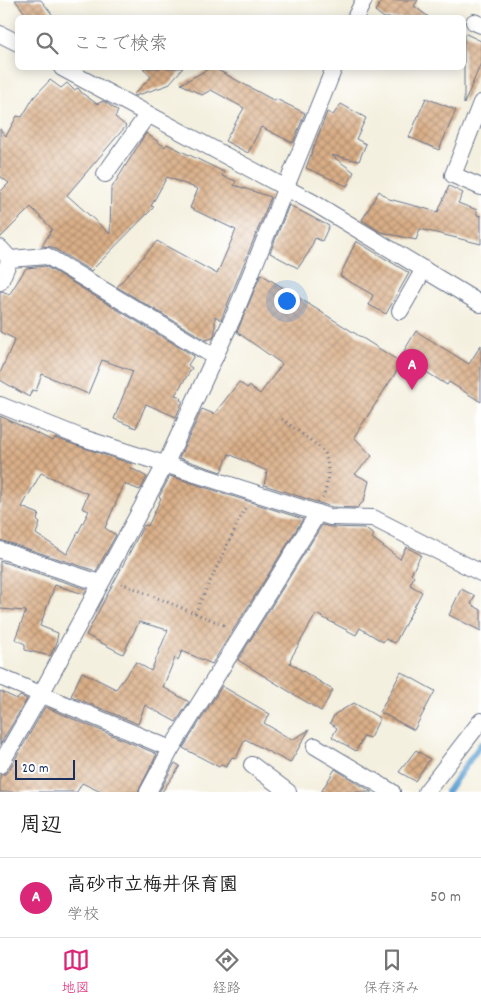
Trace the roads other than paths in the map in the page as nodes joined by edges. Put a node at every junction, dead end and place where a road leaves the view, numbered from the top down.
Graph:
1 (364, 0) edge
2 (356, 15) edge
3 (0, 34) edge
4 (15, 42) edge
5 (66, 70) edge
6 (333, 70) edge
7 (481, 103) edge
8 (148, 114) junction
9 (104, 174) dead end
10 (481, 187) edge
11 (285, 189) junction
12 (5, 253) edge
13 (424, 269) junction
14 (0, 282) edge
15 (481, 304) edge
16 (400, 311) dead end
17 (215, 357) junction
18 (0, 405) edge
19 (166, 463) junction
20 (318, 513) junction
21 (0, 550) edge
22 (481, 573) edge
23 (102, 579) junction
24 (0, 678) edge
25 (41, 694) junction
26 (481, 721) edge
27 (315, 746) dead end
28 (171, 749) junction
29 (0, 765) edge
30 (252, 765) dead end
31 (148, 792) edge
32 (288, 792) edge
33 (392, 792) edge
34 (426, 792) edge

1 - 2 street
3 - 4 street
5 - 8 street
6 - 11 street
7 - 10 street
8 - 9 street
8 - 11 street
11 - 13 street
11 - 17 street
12 - 14 street
12 - 17 street
13 - 15 street
13 - 16 street
17 - 19 street
18 - 19 street
19 - 20 street
19 - 23 street
20 - 22 street
20 - 28 street
21 - 23 street
23 - 25 street
24 - 25 street
25 - 28 street
25 - 29 street
26 - 34 street
27 - 33 street
28 - 31 street
30 - 32 street

